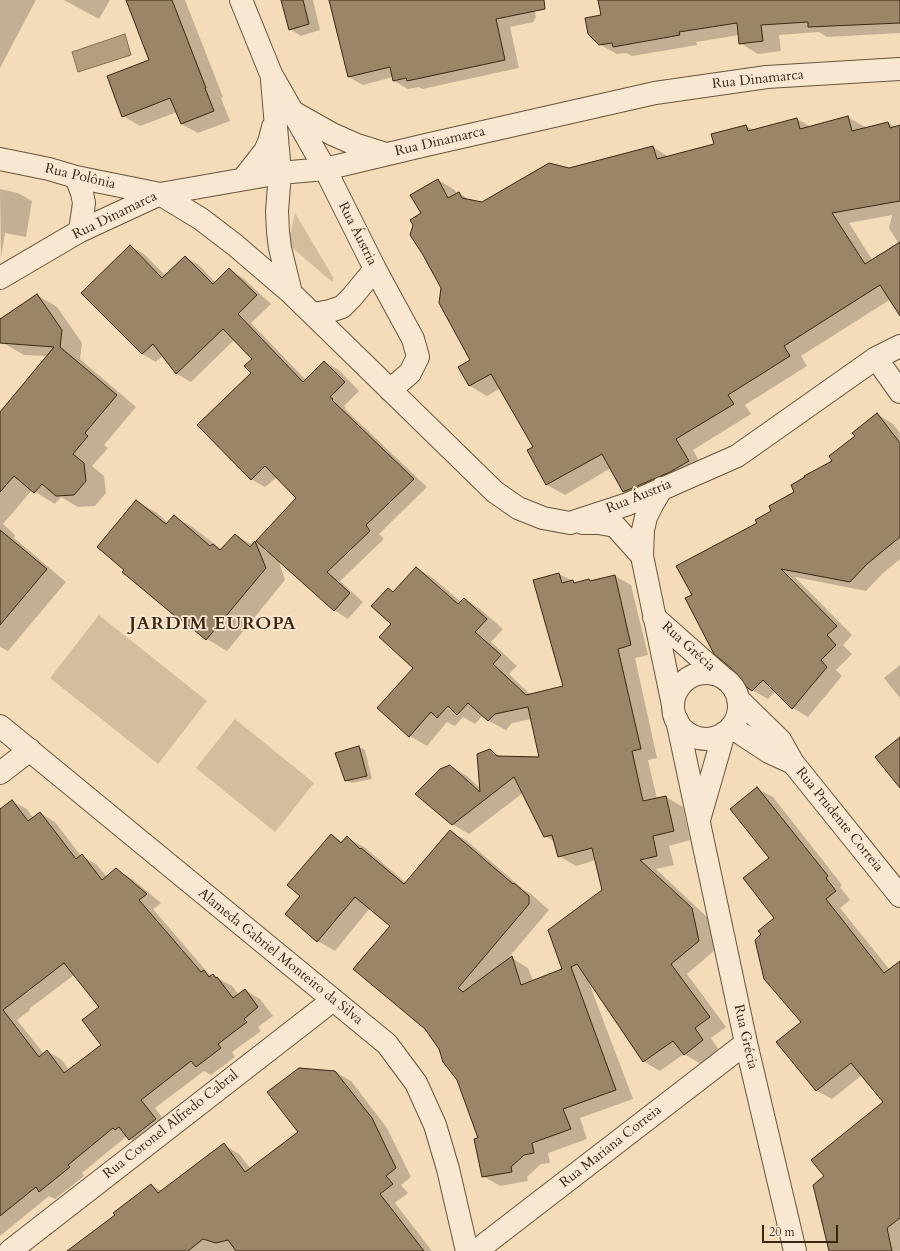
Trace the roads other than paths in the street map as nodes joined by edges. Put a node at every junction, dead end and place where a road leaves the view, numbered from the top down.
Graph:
1 (241, 0) edge
2 (900, 69) edge
3 (284, 116) junction
4 (388, 155) junction
5 (0, 159) edge
6 (325, 169) junction
7 (280, 173) junction
8 (76, 177) junction
9 (243, 179) junction
10 (160, 194) junction
11 (80, 231) junction
12 (375, 269) junction
13 (0, 278) edge
14 (291, 293) junction
15 (313, 314) junction
16 (900, 346) edge
17 (876, 358) junction
18 (390, 390) junction
19 (900, 392) edge
20 (662, 488) junction
21 (570, 523) junction
22 (642, 556) junction
23 (654, 617) junction
24 (722, 677) junction
25 (738, 699) junction
26 (675, 713) junction
27 (0, 726) edge
28 (728, 730) junction
29 (30, 750) junction
30 (793, 763) junction
31 (0, 773) edge
32 (698, 823) junction
33 (900, 896) edge
34 (333, 1000) junction
35 (746, 1043) junction
36 (10, 1251) edge
37 (467, 1251) edge
38 (476, 1251) edge
39 (795, 1251) edge

1 - 3 street, Rua Áustria
2 - 4 street, Rua Dinamarca
3 - 4 street
3 - 6 street, Rua Áustria
3 - 7 street, Rua Áustria
3 - 9 street
4 - 6 street, Rua Dinamarca
5 - 8 street, Rua Polônia
6 - 7 street, Rua Dinamarca
6 - 12 street, Rua Áustria
7 - 9 street, Rua Dinamarca
7 - 14 street, Rua Áustria
8 - 10 street, Rua Polônia
8 - 11 street
9 - 10 street, Rua Dinamarca
10 - 11 street, Rua Dinamarca
10 - 14 street, Rua Áustria
11 - 13 street, Rua Dinamarca
12 - 15 street
12 - 18 street, Rua Áustria
14 - 15 street, Rua Áustria
15 - 18 street, Rua Áustria
16 - 17 street, Rua Áustria
17 - 19 street
17 - 20 street, Rua Áustria
18 - 21 street, Rua Áustria
20 - 21 street, Rua Áustria
20 - 22 street, Rua Grécia
21 - 22 street
22 - 23 street, Rua Grécia
23 - 24 street, Rua Grécia
23 - 26 street, Rua Grécia
24 - 25 street
24 - 26 street
25 - 28 street
25 - 30 street, Rua Prudente Correia
26 - 28 street
26 - 32 street, Rua Grécia
27 - 29 street, Alameda Gabriel Monteiro da Silva
28 - 30 street, Rua Prudente Correia
28 - 32 street, Rua Grécia
29 - 31 street
29 - 34 street, Alameda Gabriel Monteiro da Silva
30 - 33 street, Rua Prudente Correia
32 - 35 street, Rua Grécia
34 - 36 street, Rua Coronel Alfredo Cabral
34 - 37 street, Alameda Gabriel Monteiro da Silva
35 - 38 street, Rua Mariana Correia
35 - 39 street, Rua Grécia

